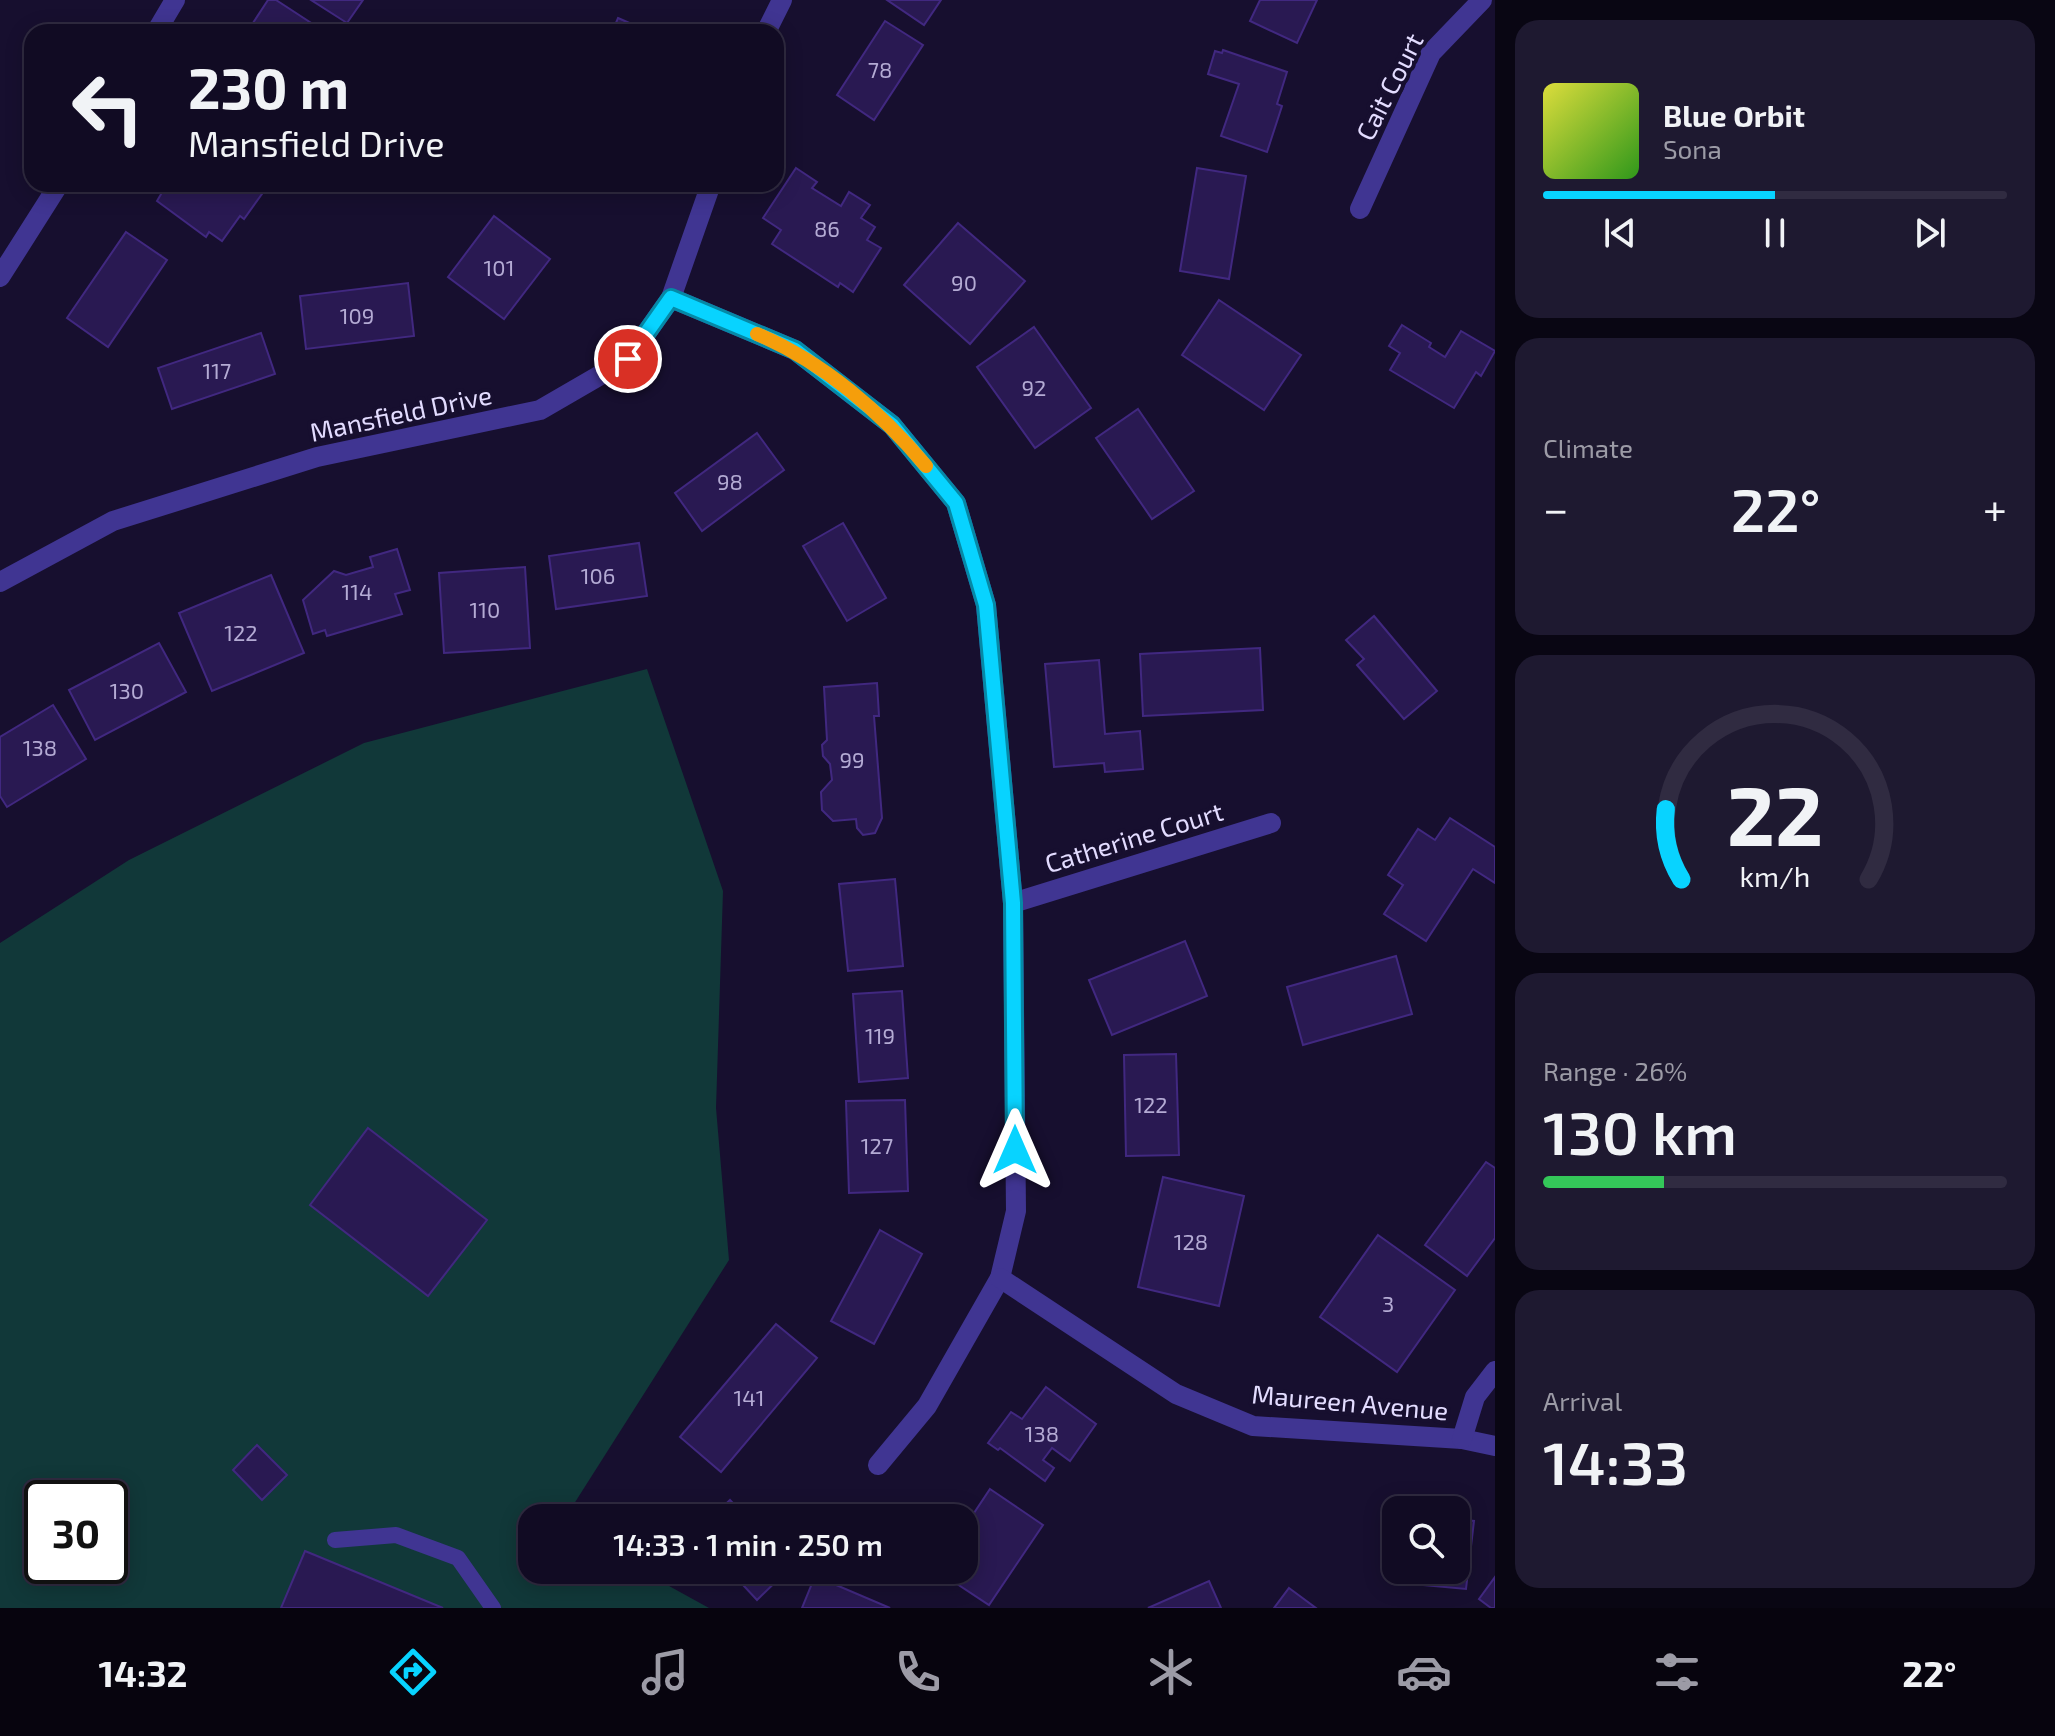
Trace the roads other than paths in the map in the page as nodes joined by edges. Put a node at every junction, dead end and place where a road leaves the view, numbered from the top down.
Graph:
1 (175, 0) edge
2 (782, 0) edge
3 (1482, 0) edge
4 (161, 24) edge
5 (770, 24) edge
6 (54, 192) edge
7 (708, 192) edge
8 (1360, 209) dead end
9 (0, 277) edge
10 (671, 298) junction
11 (0, 582) edge
12 (1271, 823) dead end
13 (1013, 903) junction
14 (1000, 1278) junction
15 (1495, 1371) edge
16 (1462, 1439) junction
17 (1495, 1446) edge
18 (878, 1465) dead end
19 (335, 1540) dead end
20 (493, 1608) edge

1 - 4 street
2 - 5 street
3 - 8 street, Cait Court
6 - 9 street
7 - 10 street, Mansfield Drive
10 - 11 street, Mansfield Drive
10 - 13 street
12 - 13 street, Catherine Court
13 - 14 street
14 - 16 street, Maureen Avenue
14 - 18 street
15 - 16 street
16 - 17 street, Maureen Avenue
19 - 20 lane

